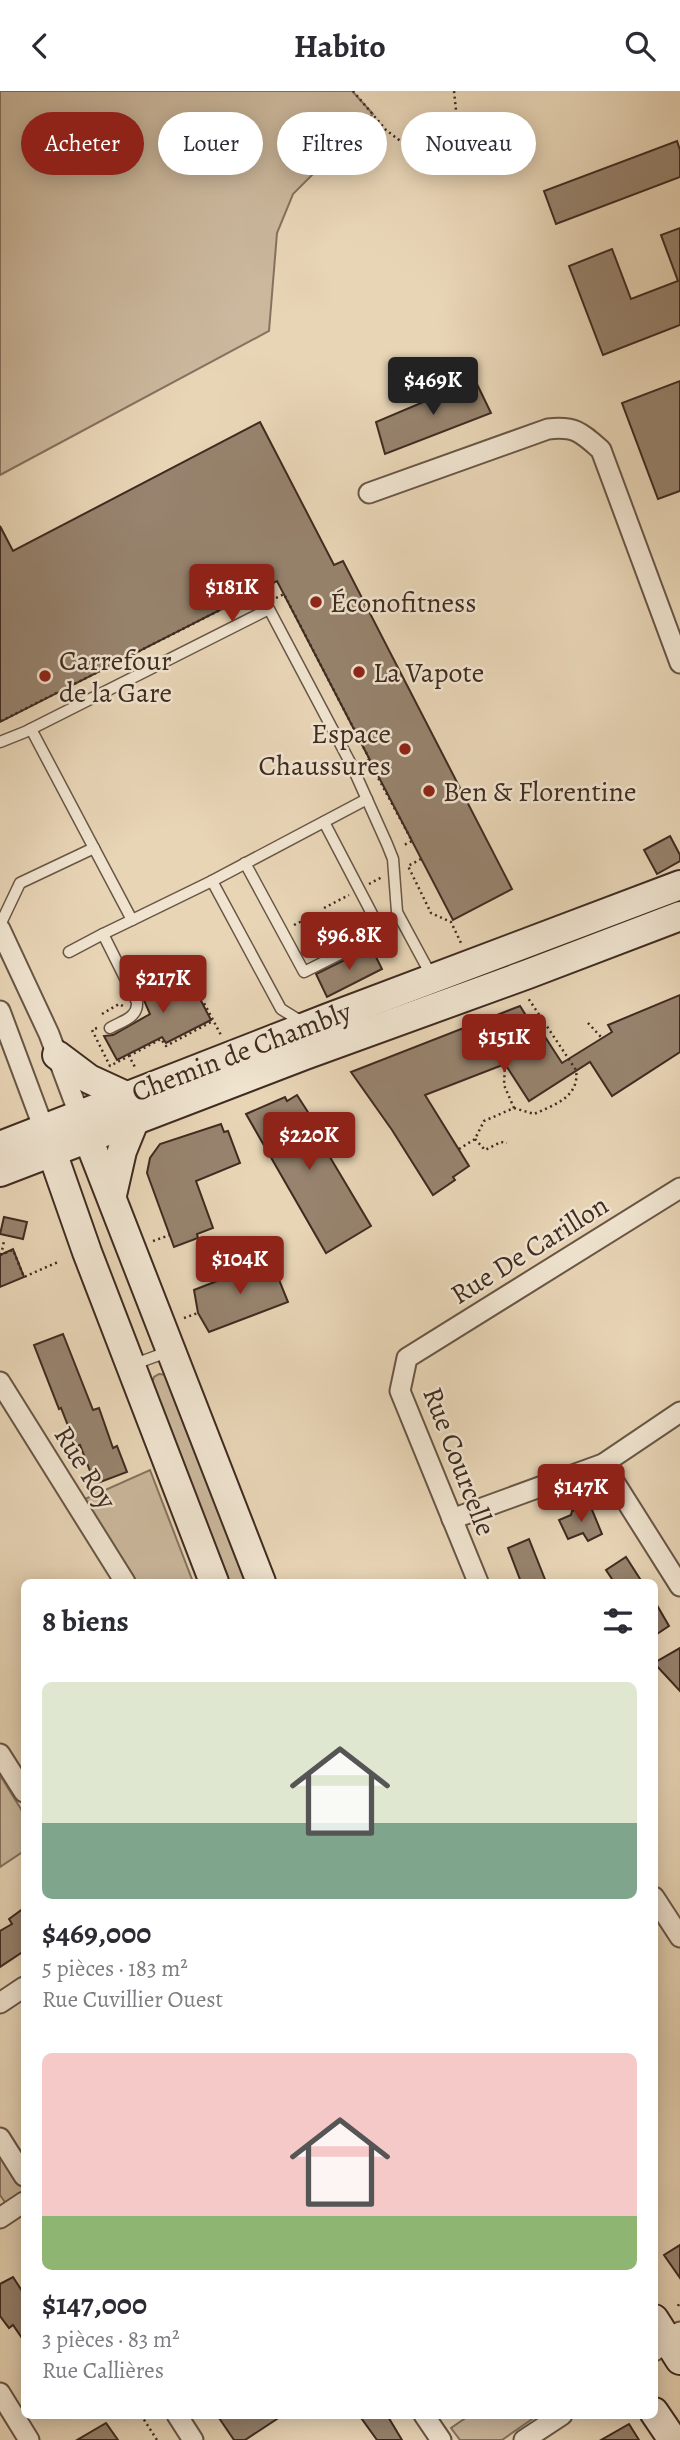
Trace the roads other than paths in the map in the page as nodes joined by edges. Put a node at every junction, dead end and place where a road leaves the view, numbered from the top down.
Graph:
1 (369, 493) dead end
2 (680, 663) edge
3 (32, 729) junction
4 (0, 741) edge
5 (367, 799) junction
6 (324, 822) junction
7 (94, 848) junction
8 (245, 863) junction
9 (212, 881) junction
10 (680, 885) edge
11 (680, 916) edge
12 (132, 920) junction
13 (0, 927) edge
14 (103, 933) junction
15 (69, 952) dead end
16 (433, 978) junction
17 (0, 1011) edge
18 (309, 1025) junction
19 (110, 1028) dead end
20 (57, 1055) junction
21 (134, 1098) junction
22 (84, 1126) junction
23 (48, 1140) junction
24 (0, 1146) edge
25 (0, 1172) edge
26 (680, 1188) edge
27 (112, 1195) junction
28 (171, 1350) junction
29 (407, 1358) joint
30 (131, 1365) junction
31 (0, 1382) edge
32 (680, 1412) edge
33 (603, 1464) junction
34 (452, 1519) junction
35 (123, 1579) edge
36 (213, 1579) edge
37 (260, 1579) edge
38 (477, 1579) edge
39 (680, 1586) edge
40 (0, 1754) edge
41 (21, 1787) edge
42 (658, 1903) edge
43 (680, 1937) edge
44 (21, 1989) edge
45 (0, 2003) edge
46 (0, 2138) edge
47 (21, 2171) edge
48 (21, 2204) edge
49 (0, 2218) edge
50 (0, 2393) edge
51 (658, 2418) edge
52 (180, 2419) edge
53 (427, 2419) edge
54 (556, 2419) edge
55 (29, 2440) edge
56 (193, 2440) edge
57 (441, 2440) edge
58 (524, 2440) edge
59 (673, 2440) edge

1 - 2 street
3 - 4 lane
3 - 5 lane
3 - 7 lane
5 - 6 lane
5 - 16 lane
6 - 8 lane
6 - 8 lane
7 - 12 lane
7 - 13 lane
8 - 9 lane
9 - 12 lane
9 - 18 lane
10 - 16 main road, Chemin de Chambly
11 - 21 main road, Chemin de Chambly
12 - 14 lane
13 - 20 street
14 - 15 lane
14 - 19 lane
16 - 18 main road, Chemin de Chambly
17 - 23 street
18 - 21 main road, Chemin de Chambly
20 - 21 main road
20 - 22 street
21 - 22 main road, Chemin de Chambly
21 - 27 main road
22 - 23 main road, Chemin de Chambly
22 - 27 main road
23 - 24 main road, Chemin de Chambly
23 - 25 main road, Chemin de Chambly
23 - 30 main road
26 - 29 street, Rue De Carillon
27 - 28 main road
28 - 30 lane
28 - 37 main road
29 - 34 street, Rue Courcelle
30 - 36 main road
31 - 35 street, Rue Roy
32 - 33 street
33 - 34 street
33 - 39 street
34 - 38 street, Rue Courcelle
40 - 41 street
42 - 43 street
44 - 45 street
46 - 47 street
48 - 49 street
50 - 55 street
51 - 59 main road
52 - 56 street
53 - 57 street
54 - 58 street

